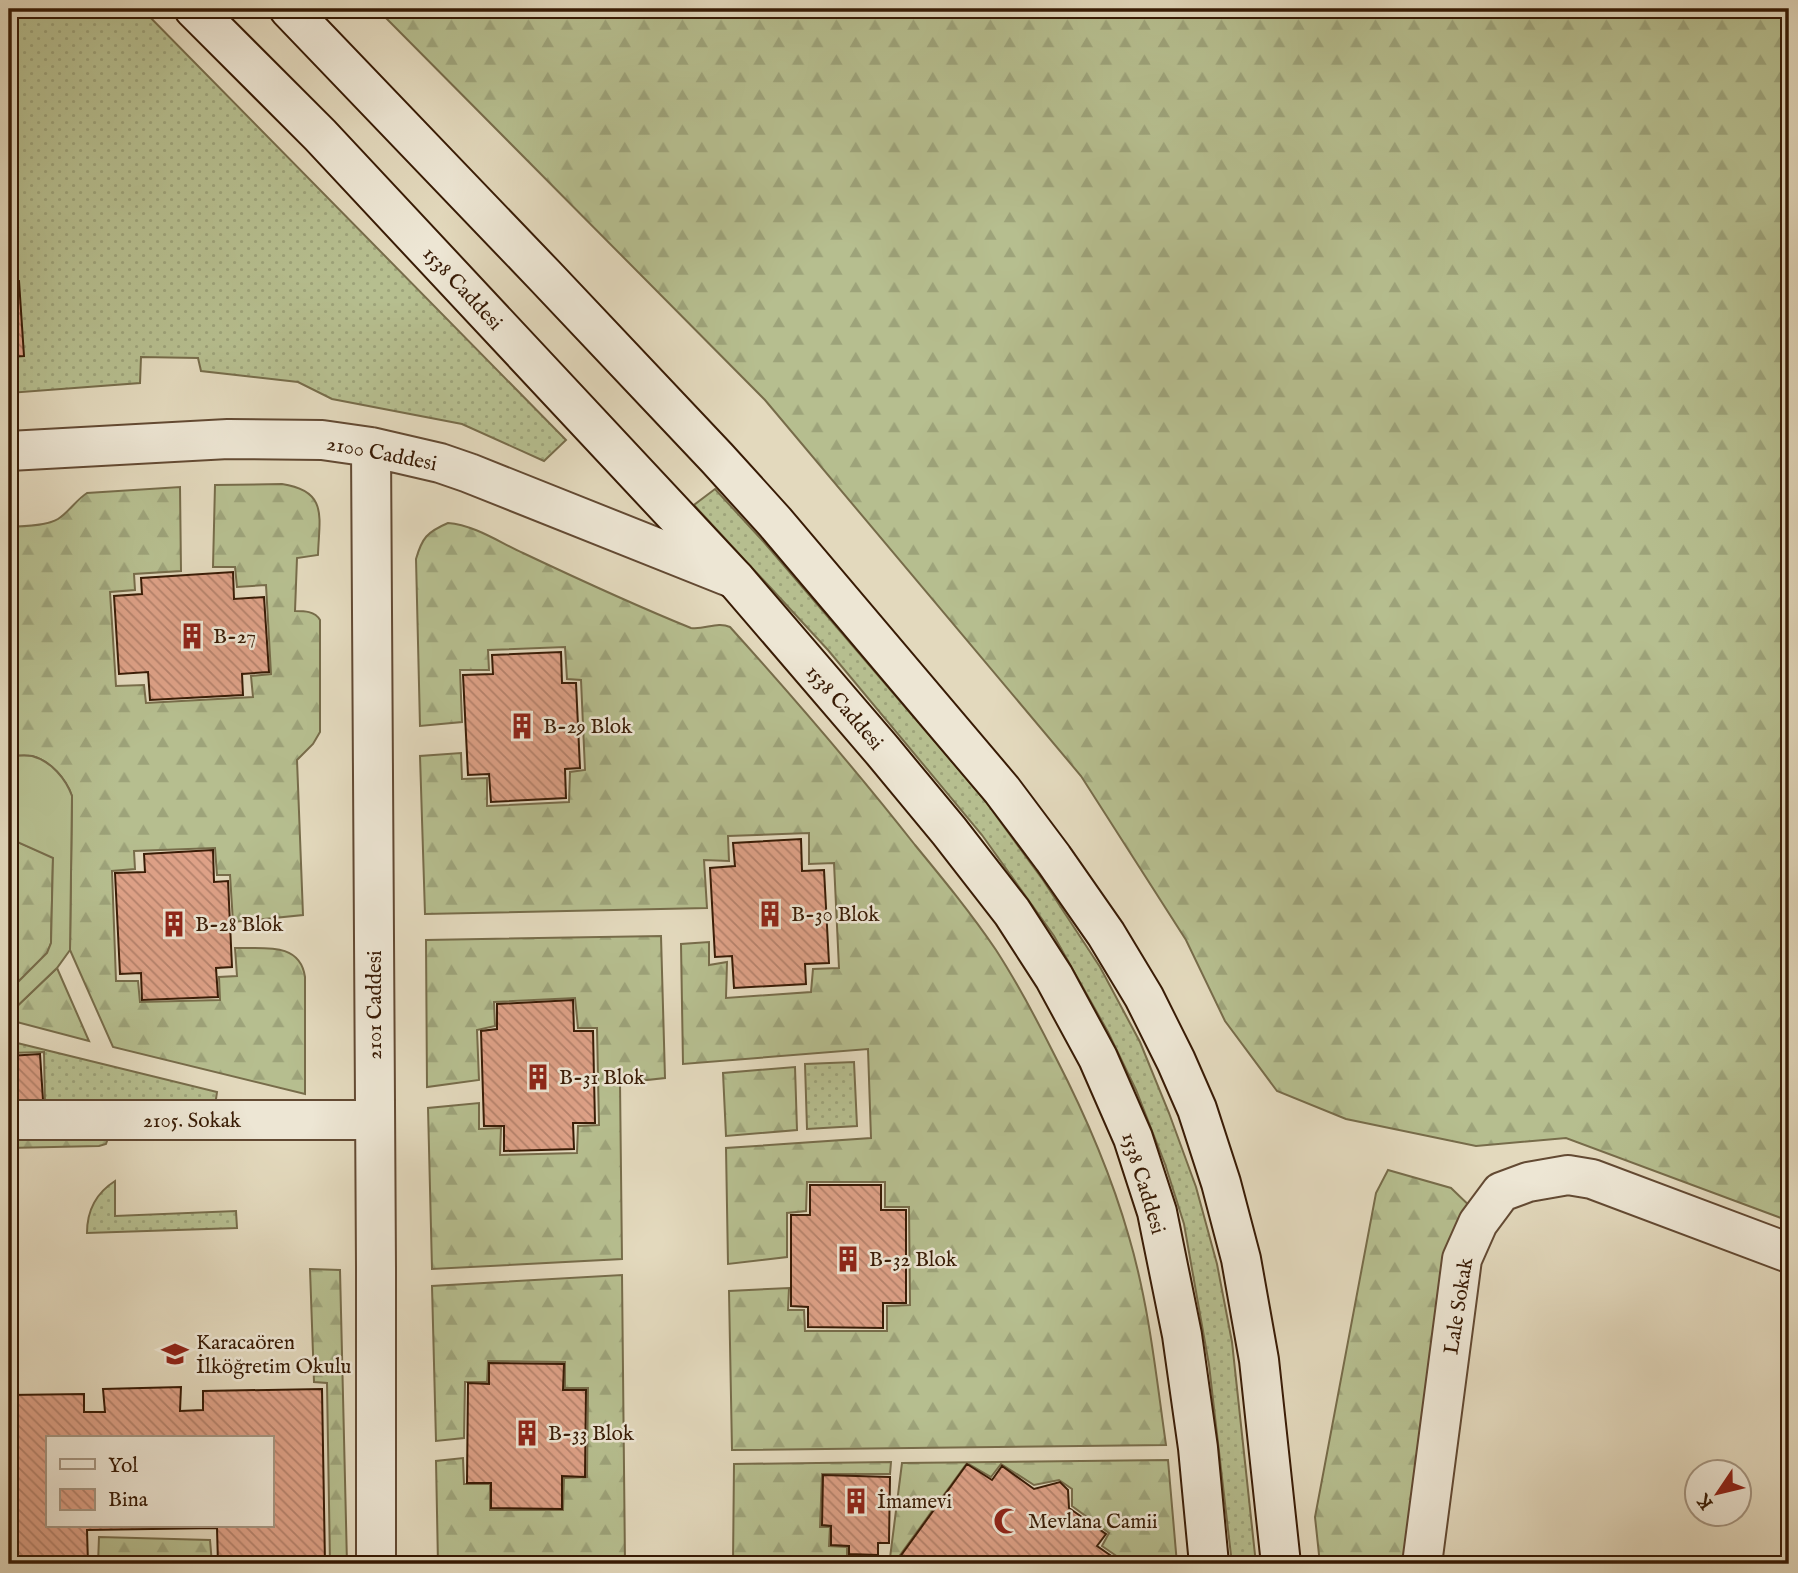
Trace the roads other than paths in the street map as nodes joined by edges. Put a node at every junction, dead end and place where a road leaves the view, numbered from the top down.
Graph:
1 (194, 9) edge
2 (289, 9) edge
3 (371, 447) junction
4 (9, 451) edge
5 (734, 579) junction
6 (9, 1120) edge
7 (375, 1120) junction
8 (1789, 1253) edge
9 (376, 1564) edge
10 (1209, 1564) edge
11 (1281, 1564) edge
12 (1422, 1564) edge

1 - 5 main road, 1538 Caddesi
2 - 11 main road
3 - 4 main road, 2100 Caddesi
3 - 5 main road, 2100 Caddesi
3 - 7 main road, 2101 Caddesi
5 - 10 main road, 1538 Caddesi
6 - 7 main road, 2105. Sokak
7 - 9 main road, 2101 Caddesi
8 - 12 main road, Lale Sokak

